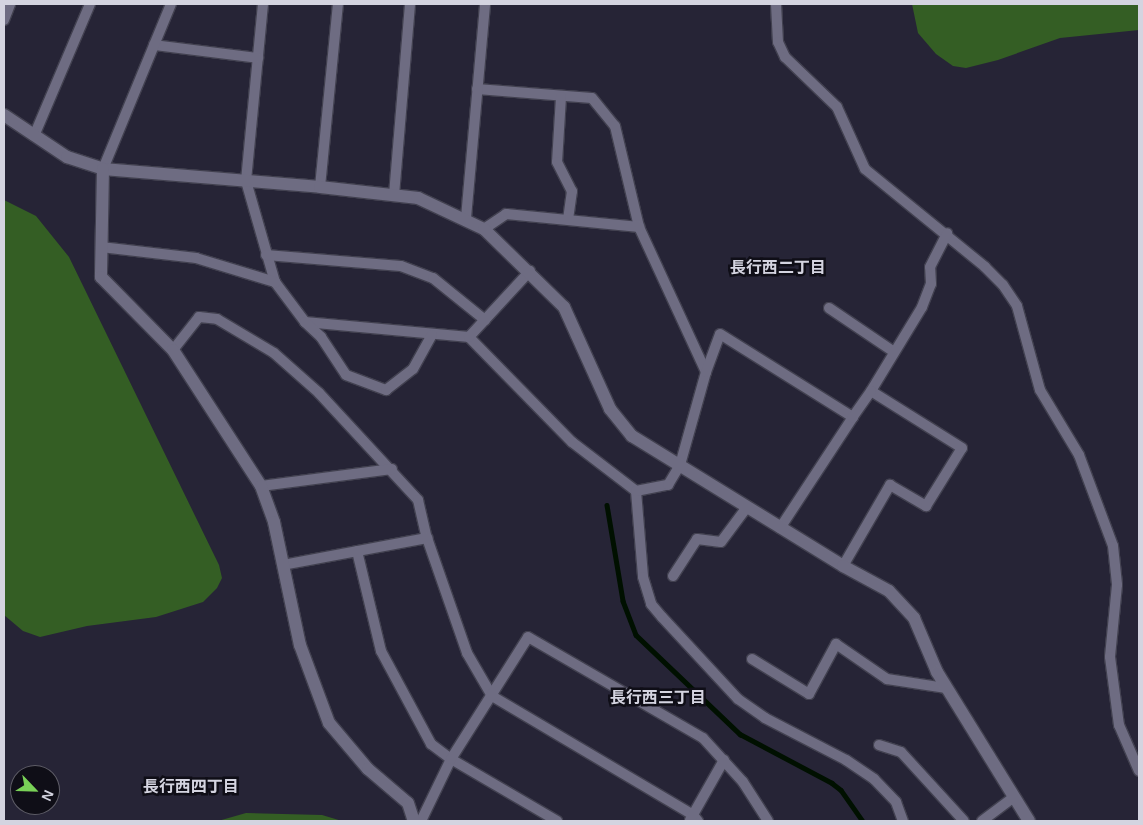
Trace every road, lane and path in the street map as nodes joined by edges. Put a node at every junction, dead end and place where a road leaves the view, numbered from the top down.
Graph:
1 (10, 4) edge
2 (90, 4) edge
3 (171, 4) edge
4 (263, 4) edge
5 (338, 4) edge
6 (410, 4) edge
7 (485, 4) edge
8 (776, 4) edge
9 (4, 20) edge
10 (154, 45) junction
11 (258, 58) junction
12 (477, 89) junction
13 (561, 97) junction
14 (4, 115) edge
15 (34, 136) junction
16 (104, 169) junction
17 (246, 181) junction
18 (320, 186) junction
19 (394, 195) junction
20 (466, 218) junction
21 (568, 220) junction
22 (639, 227) junction
23 (484, 229) junction
24 (947, 233) junction
25 (101, 247) junction
26 (266, 255) junction
27 (530, 271) junction
28 (274, 282) junction
29 (829, 308) dead end
30 (484, 320) junction
31 (305, 322) junction
32 (432, 335) junction
33 (469, 337) junction
34 (173, 350) junction
35 (894, 352) junction
36 (706, 372) junction
37 (870, 391) junction
38 (852, 417) junction
39 (680, 465) junction
40 (392, 470) junction
41 (261, 486) junction
42 (636, 491) junction
43 (747, 507) junction
44 (780, 528) junction
45 (427, 538) junction
46 (357, 551) junction
47 (283, 565) junction
48 (843, 566) junction
49 (673, 576) dead end
50 (752, 659) dead end
51 (946, 688) junction
52 (492, 696) junction
53 (879, 745) dead end
54 (451, 759) junction
55 (724, 760) junction
56 (1139, 771) edge
57 (1014, 797) junction
58 (694, 819) edge
59 (414, 821) edge
60 (421, 821) edge
61 (557, 821) edge
62 (768, 821) edge
63 (903, 821) edge
64 (964, 821) edge
65 (982, 821) edge
66 (1029, 821) edge

1 - 9 street
2 - 15 street
3 - 10 street
4 - 11 street
5 - 18 street
6 - 19 street
7 - 12 street
8 - 24 street
10 - 11 street
10 - 16 street
11 - 17 street
12 - 13 street
12 - 20 street
13 - 21 street
13 - 22 street
14 - 15 street
15 - 16 street
16 - 17 street
16 - 25 street
17 - 18 street
17 - 26 street
18 - 19 street
19 - 20 street
20 - 23 street
21 - 22 street
21 - 23 street
22 - 36 street
23 - 27 street
24 - 35 street
24 - 56 street
25 - 28 street
25 - 34 street
26 - 28 street
26 - 30 street
27 - 30 street
27 - 39 street
28 - 31 street
29 - 35 street
30 - 33 street
31 - 32 street
31 - 32 street
32 - 33 street
33 - 42 street
34 - 40 street
34 - 41 street
35 - 37 street
36 - 38 street
36 - 39 street
37 - 38 street
37 - 48 street
38 - 44 street
39 - 42 street
39 - 43 street
40 - 41 street
40 - 45 street
41 - 47 street
42 - 63 street
43 - 44 street
43 - 49 street
44 - 48 street
45 - 46 street
45 - 52 street
46 - 47 street
46 - 54 street
47 - 59 street
48 - 51 street
50 - 51 street
51 - 57 street
52 - 54 street
52 - 55 street
52 - 58 street
53 - 64 street
54 - 60 street
54 - 61 street
55 - 58 street
55 - 62 street
57 - 65 street
57 - 66 street

